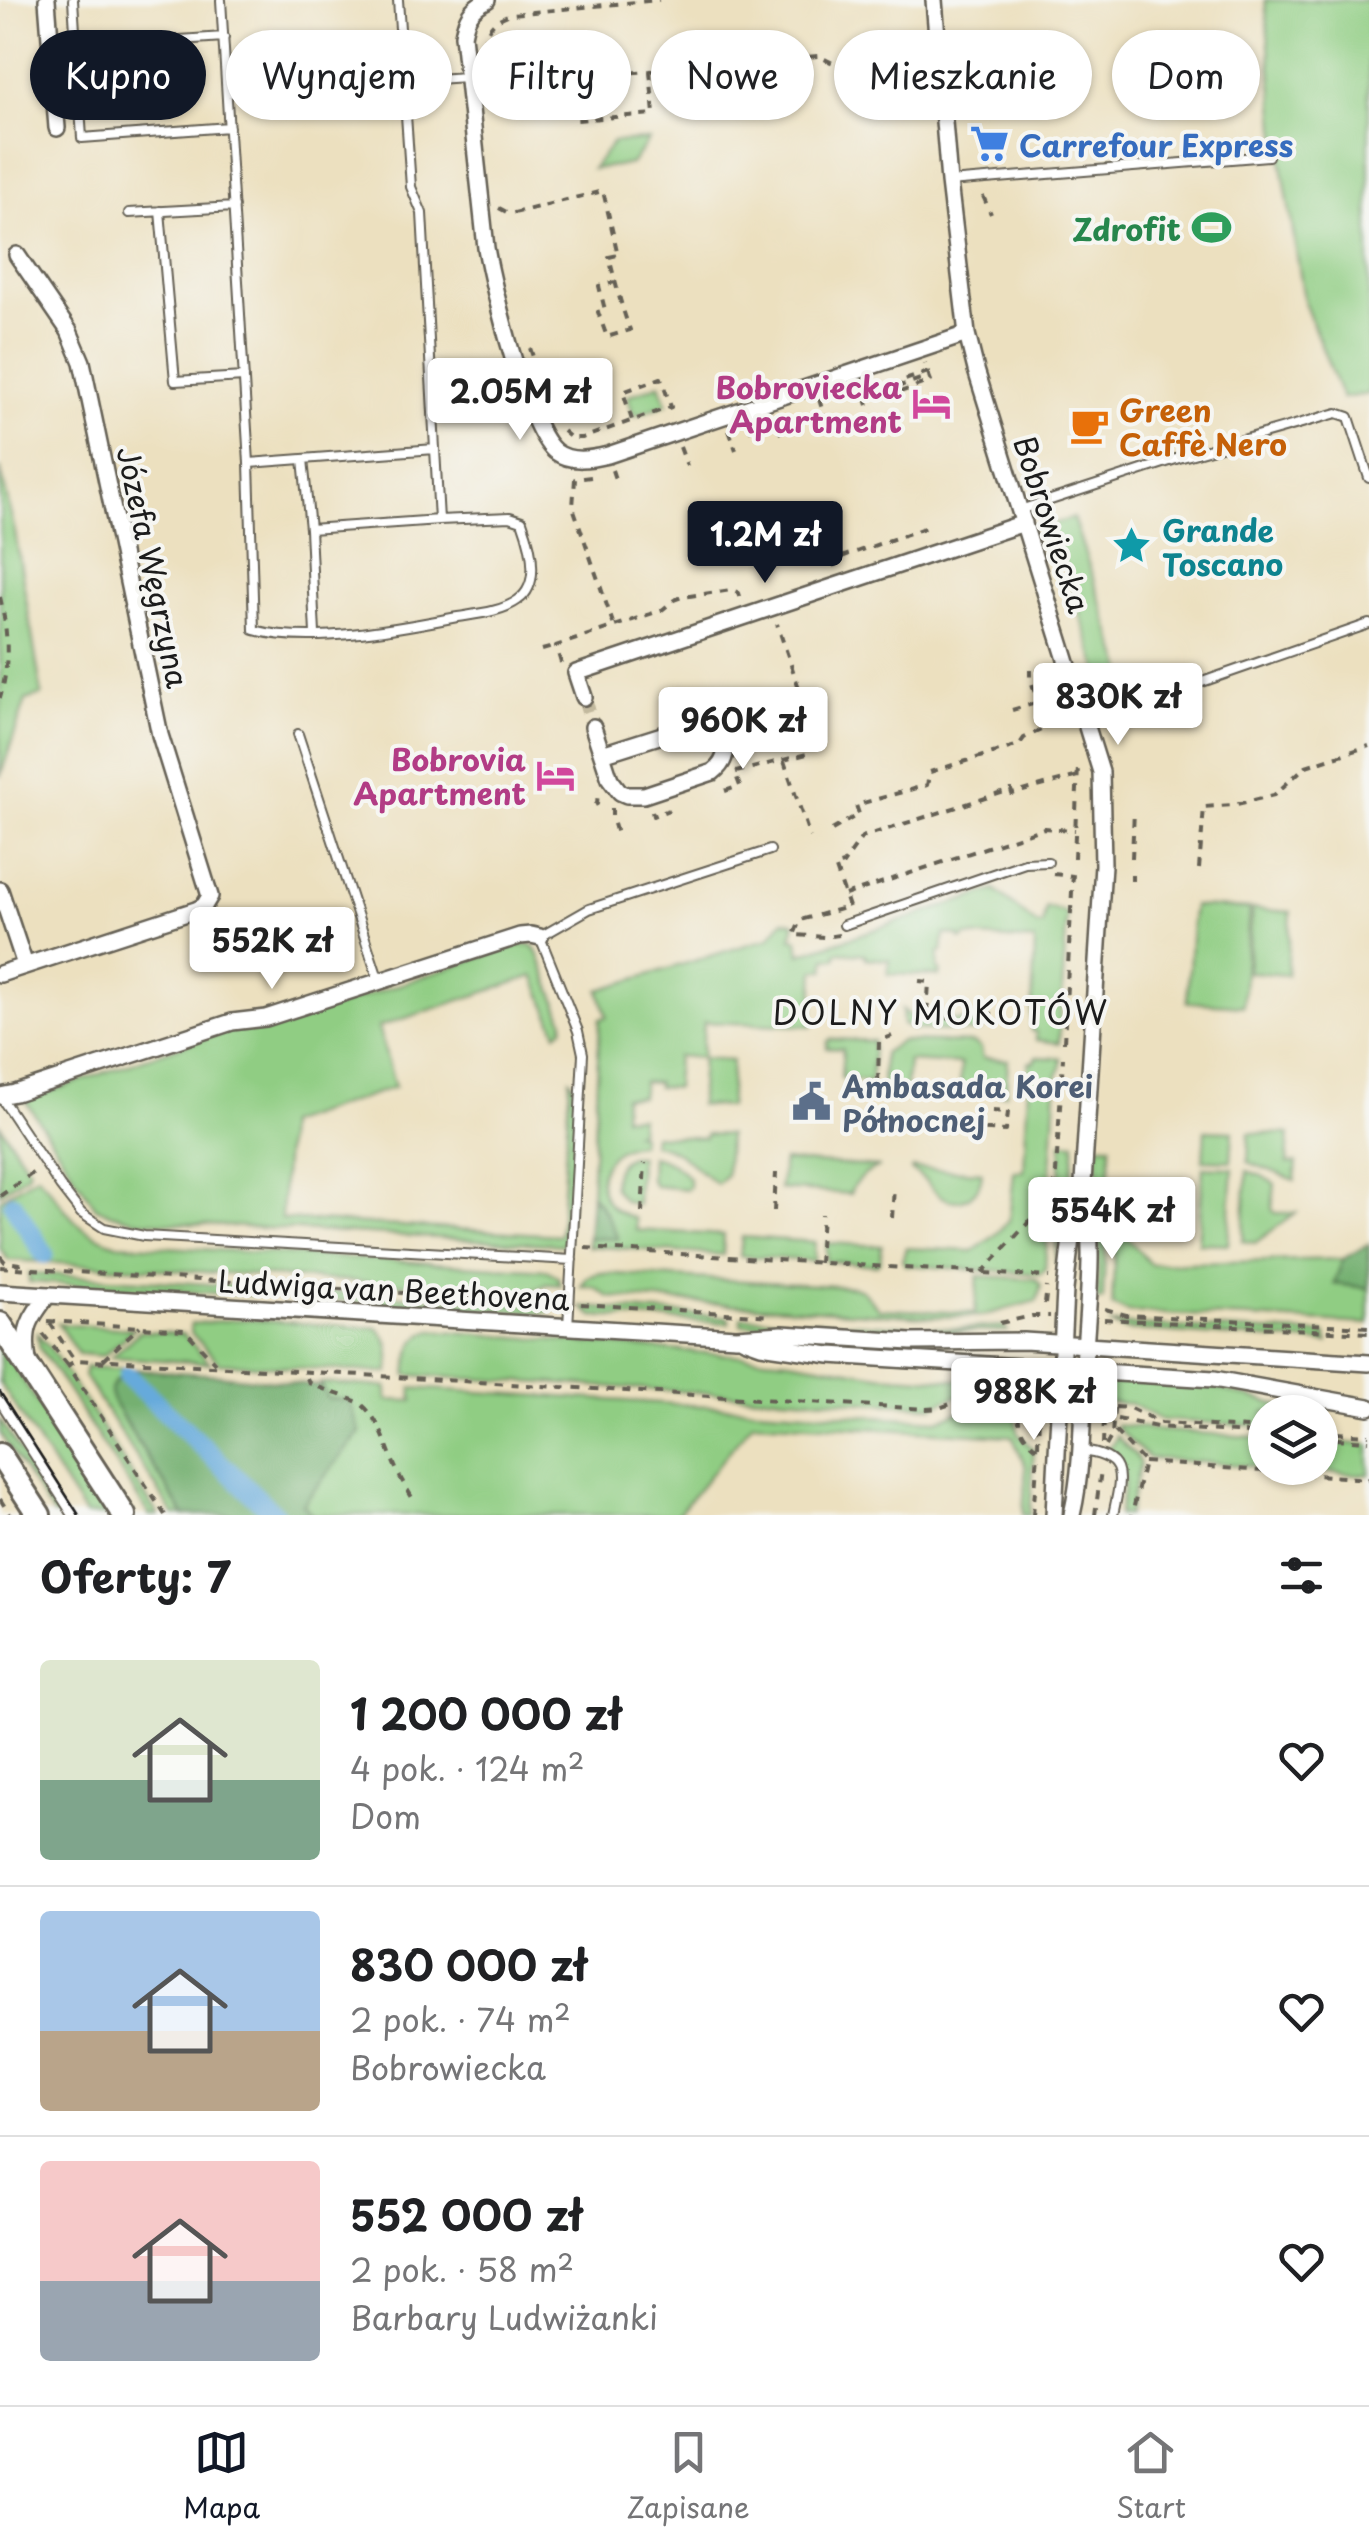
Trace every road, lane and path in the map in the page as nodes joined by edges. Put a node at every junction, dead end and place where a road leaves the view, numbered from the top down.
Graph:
1 (47, 0) edge
2 (73, 0) edge
3 (222, 0) edge
4 (398, 0) edge
5 (487, 0) edge
6 (659, 0) edge
7 (934, 0) edge
8 (75, 30) edge
9 (400, 30) edge
10 (488, 30) edge
11 (224, 37) junction
12 (206, 38) edge
13 (834, 64) edge
14 (650, 71) junction
15 (226, 75) edge
16 (466, 76) junction
17 (452, 77) edge
18 (81, 120) edge
19 (229, 120) edge
20 (406, 120) edge
21 (229, 127) junction
22 (57, 128) dead end
23 (1268, 156) dead end
24 (949, 182) junction
25 (983, 196) dead end
26 (234, 207) junction
27 (499, 208) dead end
28 (160, 211) junction
29 (129, 213) dead end
30 (990, 214) dead end
31 (17, 255) dead end
32 (615, 282) junction
33 (967, 334) junction
34 (529, 345) dead end
35 (936, 360) dead end
36 (244, 377) junction
37 (861, 385) dead end
38 (900, 392) dead end
39 (833, 395) dead end
40 (868, 404) dead end
41 (555, 419) dead end
42 (826, 419) dead end
43 (632, 420) junction
44 (749, 423) junction
45 (561, 429) dead end
46 (781, 434) dead end
47 (754, 438) dead end
48 (680, 447) dead end
49 (435, 449) junction
50 (736, 450) dead end
51 (303, 459) junction
52 (249, 463) junction
53 (686, 466) dead end
54 (612, 470) dead end
55 (594, 476) dead end
56 (1369, 478) edge
57 (617, 485) dead end
58 (1022, 517) junction
59 (439, 520) junction
60 (930, 526) dead end
61 (310, 528) junction
62 (838, 576) dead end
63 (0, 597) edge
64 (744, 606) dead end
65 (1369, 624) edge
66 (614, 626) junction
67 (315, 634) junction
68 (556, 646) junction
69 (542, 650) dead end
70 (1030, 670) dead end
71 (566, 677) dead end
72 (1061, 696) dead end
73 (584, 697) tunnel mouth
74 (0, 698) edge
75 (1038, 703) junction
76 (1012, 710) dead end
77 (1087, 722) junction
78 (594, 727) tunnel mouth
79 (298, 734) dead end
80 (1369, 746) edge
81 (602, 754) junction
82 (784, 760) dead end
83 (1078, 766) dead end
84 (1078, 776) junction
85 (614, 798) dead end
86 (1134, 810) dead end
87 (832, 830) dead end
88 (1075, 830) junction
89 (617, 834) dead end
90 (810, 837) dead end
91 (770, 850) dead end
92 (1074, 858) dead end
93 (1132, 858) dead end
94 (1048, 862) dead end
95 (1199, 869) dead end
96 (1073, 873) dead end
97 (0, 890) edge
98 (844, 895) junction
99 (849, 923) joint
100 (540, 938) junction
101 (25, 965) junction
102 (0, 974) edge
103 (380, 980) junction
104 (919, 980) dead end
105 (943, 1007) dead end
106 (993, 1014) dead end
107 (942, 1018) junction
108 (892, 1036) dead end
109 (1064, 1042) dead end
110 (1064, 1058) dead end
111 (878, 1082) dead end
112 (0, 1096) edge
113 (974, 1130) joint
114 (645, 1163) dead end
115 (46, 1164) junction
116 (776, 1173) dead end
117 (1055, 1183) junction
118 (1084, 1183) junction
119 (894, 1187) dead end
120 (0, 1196) edge
121 (774, 1211) dead end
122 (642, 1212) dead end
123 (822, 1214) dead end
124 (892, 1218) dead end
125 (573, 1248) junction
126 (1051, 1252) dead end
127 (0, 1256) edge
128 (572, 1260) junction
129 (819, 1263) junction
130 (20, 1266) dead end
131 (0, 1267) edge
132 (1050, 1269) dead end
133 (982, 1273) junction
134 (1049, 1278) junction
135 (0, 1292) edge
136 (48, 1295) junction
137 (560, 1303) dead end
138 (579, 1304) dead end
139 (1044, 1304) dead end
140 (1096, 1306) dead end
141 (44, 1314) dead end
142 (775, 1316) dead end
143 (1054, 1316) dead end
144 (1102, 1318) dead end
145 (48, 1320) junction
146 (0, 1324) edge
147 (37, 1325) dead end
148 (993, 1325) dead end
149 (140, 1326) junction
150 (568, 1327) junction
151 (1369, 1330) edge
152 (736, 1336) junction
153 (1062, 1343) junction
154 (1086, 1344) junction
155 (74, 1361) junction
156 (101, 1362) junction
157 (1369, 1362) edge
158 (215, 1363) dead end
159 (68, 1365) junction
160 (30, 1370) junction
161 (1060, 1370) junction
162 (1084, 1371) junction
163 (307, 1378) dead end
164 (1021, 1382) dead end
165 (1018, 1400) junction
166 (0, 1401) edge
167 (1052, 1403) dead end
168 (1092, 1406) dead end
169 (1369, 1407) edge
170 (1022, 1408) dead end
171 (1040, 1412) junction
172 (1052, 1415) dead end
173 (1117, 1419) dead end
174 (1106, 1423) dead end
175 (1116, 1431) dead end
176 (1248, 1431) edge
177 (1248, 1431) edge
178 (1338, 1436) edge
179 (1369, 1438) edge
180 (1038, 1446) dead end
181 (1103, 1450) junction
182 (1080, 1451) junction
183 (1038, 1453) dead end
184 (0, 1455) edge
185 (1045, 1460) dead end
186 (1144, 1462) junction
187 (1369, 1480) edge
188 (0, 1499) edge
189 (414, 1501) dead end
190 (10, 1515) edge
191 (39, 1515) edge
192 (73, 1515) edge
193 (124, 1515) edge
194 (165, 1515) edge
195 (1034, 1515) edge
196 (1054, 1515) edge
197 (1072, 1515) edge
198 (1095, 1515) edge
199 (1113, 1515) edge
200 (1132, 1515) edge

1 - 22 street
2 - 8 lane
3 - 11 lane
4 - 9 lane
5 - 16 street
6 - 10 path
7 - 24 street, Bobrowiecka
11 - 12 lane
11 - 15 lane
13 - 14 path
14 - 14 path
16 - 17 lane
16 - 33 street
18 - 21 lane
19 - 21 lane
20 - 49 lane
21 - 26 lane
23 - 24 lane
24 - 33 street, Bobrowiecka
25 - 30 path
26 - 28 lane
26 - 36 lane
27 - 32 path
28 - 29 lane
28 - 36 lane
31 - 101 street, Józefa Węgrzyna
32 - 32 path
33 - 58 street, Bobrowiecka
34 - 41 path
35 - 38 path
36 - 52 lane
37 - 40 path
39 - 42 path
43 - 43 path
43 - 45 path
44 - 46 path
44 - 47 path
44 - 50 path
48 - 53 path
49 - 51 lane
49 - 59 lane
51 - 52 lane
51 - 61 lane
52 - 67 lane
54 - 57 path
55 - 66 path
56 - 58 lane
58 - 73 street
58 - 77 street, Bobrowiecka
59 - 61 lane
59 - 67 lane
60 - 62 path
61 - 67 lane
63 - 74 path
64 - 66 path
65 - 77 lane
66 - 68 path
68 - 69 path
68 - 71 path
70 - 75 path
72 - 75 path
75 - 76 path
75 - 87 path
77 - 118 street, Bobrowiecka
78 - 81 street
79 - 103 lane
80 - 95 path
81 - 81 street
82 - 90 path
83 - 84 path
84 - 88 path
84 - 98 path
85 - 89 path
86 - 93 path
88 - 92 path
88 - 98 path
91 - 100 lane
94 - 99 lane
96 - 109 path
97 - 101 street
98 - 99 path
100 - 103 street
100 - 125 lane
101 - 102 street
103 - 112 street
104 - 107 path
105 - 107 path
106 - 107 path
108 - 111 path
110 - 117 path
112 - 115 lane
113 - 113 path
114 - 122 path
115 - 120 path
115 - 128 lane
116 - 121 path
117 - 126 path
117 - 133 path
118 - 153 street, Bobrowiecka
118 - 154 street, Bobrowiecka
119 - 124 path
123 - 129 path
125 - 128 lane
125 - 129 path
127 - 130 path
128 - 150 lane
129 - 133 path
131 - 137 path
132 - 134 path
133 - 134 path
134 - 139 path
135 - 136 street, Ludwiga van Beethovena
136 - 150 street, Ludwiga van Beethovena
136 - 160 street
138 - 142 path
140 - 151 path
141 - 145 path
143 - 148 path
144 - 151 path
145 - 149 path
145 - 155 path
146 - 160 main road
147 - 159 path
149 - 156 path
149 - 158 path
150 - 152 street, Ludwiga van Beethovena
152 - 153 street, Ludwiga van Beethovena
152 - 161 street, Ludwiga van Beethovena
153 - 154 street, Ludwiga van Beethovena
153 - 161 street, Bobrowiecka
154 - 157 street, Ludwiga van Beethovena
154 - 162 street, Bobrowiecka
155 - 156 path
155 - 159 path
156 - 165 path
159 - 194 path
160 - 193 main road
161 - 162 street, Ludwiga van Beethovena
161 - 196 street, Bobrowiecka
162 - 169 street, Ludwiga van Beethovena
162 - 182 street, Bobrowiecka
163 - 189 path
164 - 165 path
165 - 167 path
165 - 185 path
166 - 192 lane
168 - 176 path
170 - 171 path
171 - 172 path
171 - 180 path
173 - 177 path
174 - 181 path
175 - 186 path
178 - 179 path
181 - 182 lane
181 - 198 path
181 - 199 lane
182 - 197 street, Bobrowiecka
183 - 195 path
184 - 191 main road
186 - 187 path
186 - 200 path
188 - 190 path

